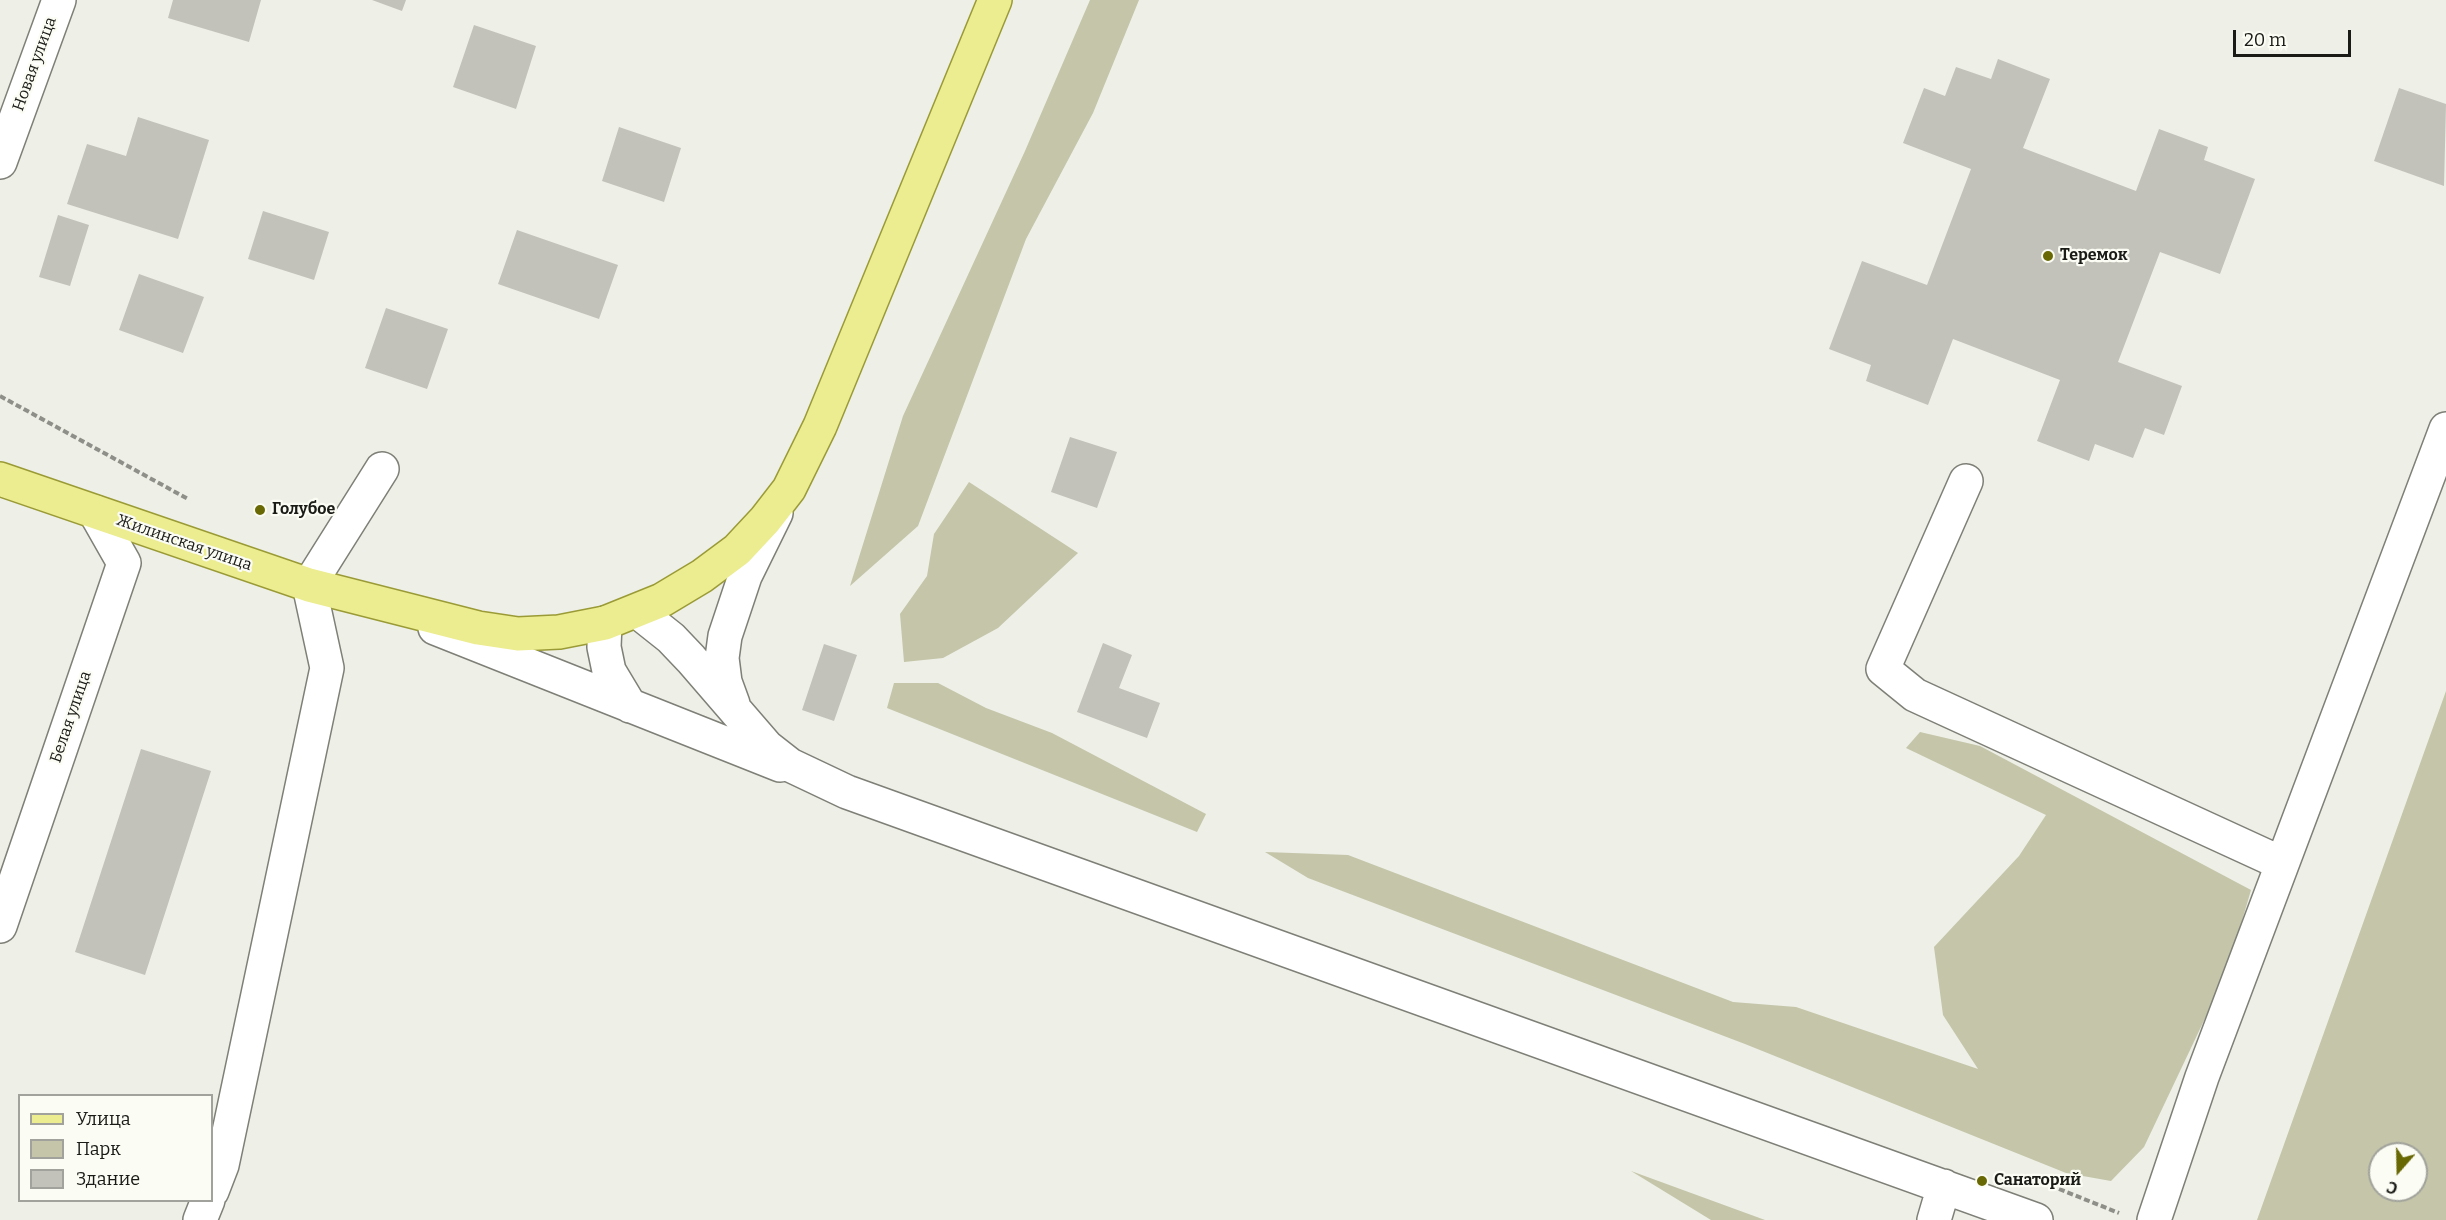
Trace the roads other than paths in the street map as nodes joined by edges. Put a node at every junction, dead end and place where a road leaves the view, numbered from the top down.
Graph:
1 (58, 0) edge
2 (994, 0) edge
3 (0, 162) edge
4 (2446, 429) edge
5 (382, 469) dead end
6 (0, 479) edge
7 (1966, 481) dead end
8 (785, 496) junction
9 (95, 513) junction
10 (309, 585) junction
11 (369, 602) junction
12 (638, 612) junction
13 (605, 623) junction
14 (630, 706) junction
15 (749, 728) junction
16 (835, 786) junction
17 (2281, 863) junction
18 (0, 926) edge
19 (1944, 1186) junction
20 (213, 1188) edge
21 (207, 1202) edge
22 (2140, 1218) edge
23 (200, 1220) edge
24 (1934, 1220) edge
25 (2036, 1220) edge

1 - 3 street, Новая улица
2 - 8 main road, Жилинская улица
4 - 17 street
5 - 10 street
6 - 9 main road, Жилинская улица
7 - 17 street
8 - 12 main road, Жилинская улица
8 - 15 street
9 - 10 main road, Жилинская улица
9 - 18 street, Белая улица
10 - 11 main road, Жилинская улица
10 - 20 street
11 - 13 main road, Жилинская улица
11 - 14 street
12 - 13 main road, Жилинская улица
12 - 15 street
13 - 14 street
14 - 16 street
15 - 16 street
16 - 19 street
17 - 22 street
19 - 24 street
19 - 25 street
21 - 23 street

